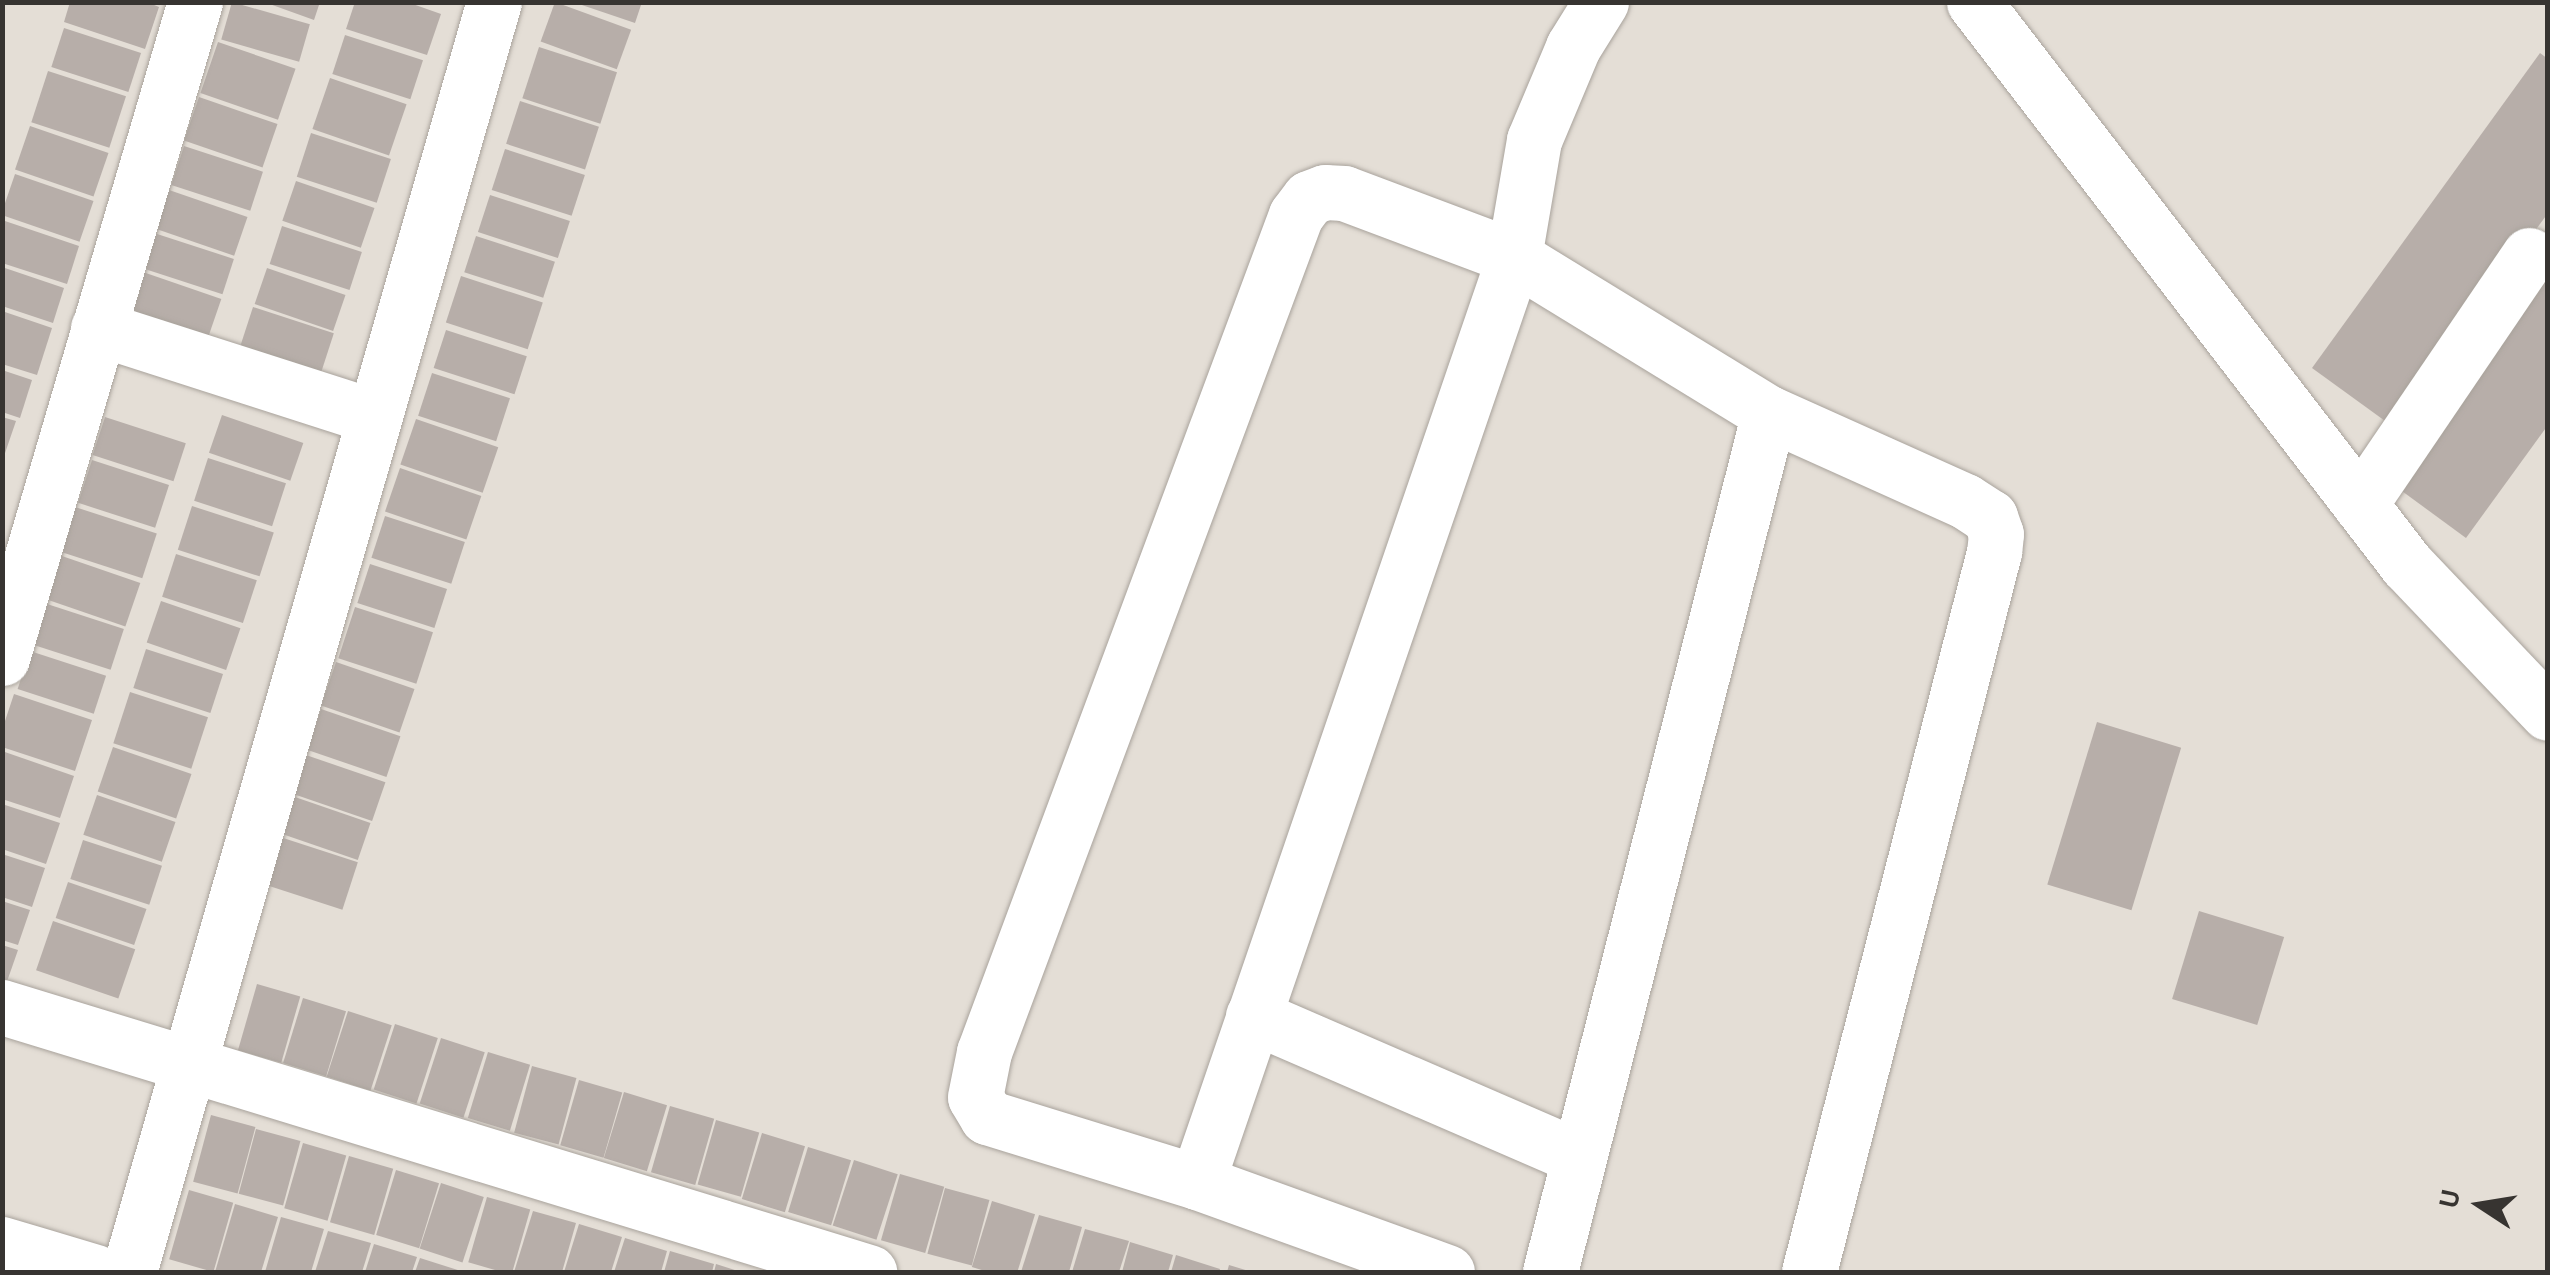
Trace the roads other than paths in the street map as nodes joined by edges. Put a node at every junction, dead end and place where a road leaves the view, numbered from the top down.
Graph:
1 (195, 2) edge
2 (494, 2) edge
3 (1600, 2) edge
4 (1974, 2) edge
5 (2529, 254) dead end
6 (1514, 257) junction
7 (98, 328) junction
8 (1769, 414) junction
9 (372, 416) junction
10 (2360, 504) junction
11 (2, 658) edge
12 (2541, 694) edge
13 (2, 1006) edge
14 (1254, 1016) junction
15 (190, 1062) junction
16 (1579, 1158) junction
17 (1197, 1182) junction
18 (2, 1244) edge
19 (96, 1272) edge
20 (129, 1272) edge
21 (869, 1272) edge
22 (1448, 1272) edge
23 (1550, 1272) edge
24 (1809, 1272) edge

1 - 7 street
2 - 9 street
3 - 6 street
4 - 10 street
5 - 10 street
6 - 8 street
6 - 14 street
6 - 17 street
7 - 9 street
7 - 11 street
8 - 16 street
8 - 24 street
9 - 15 street
10 - 12 street
13 - 15 street
14 - 16 street
14 - 17 street
15 - 20 street
15 - 21 street
16 - 23 street
17 - 22 street
18 - 19 street

